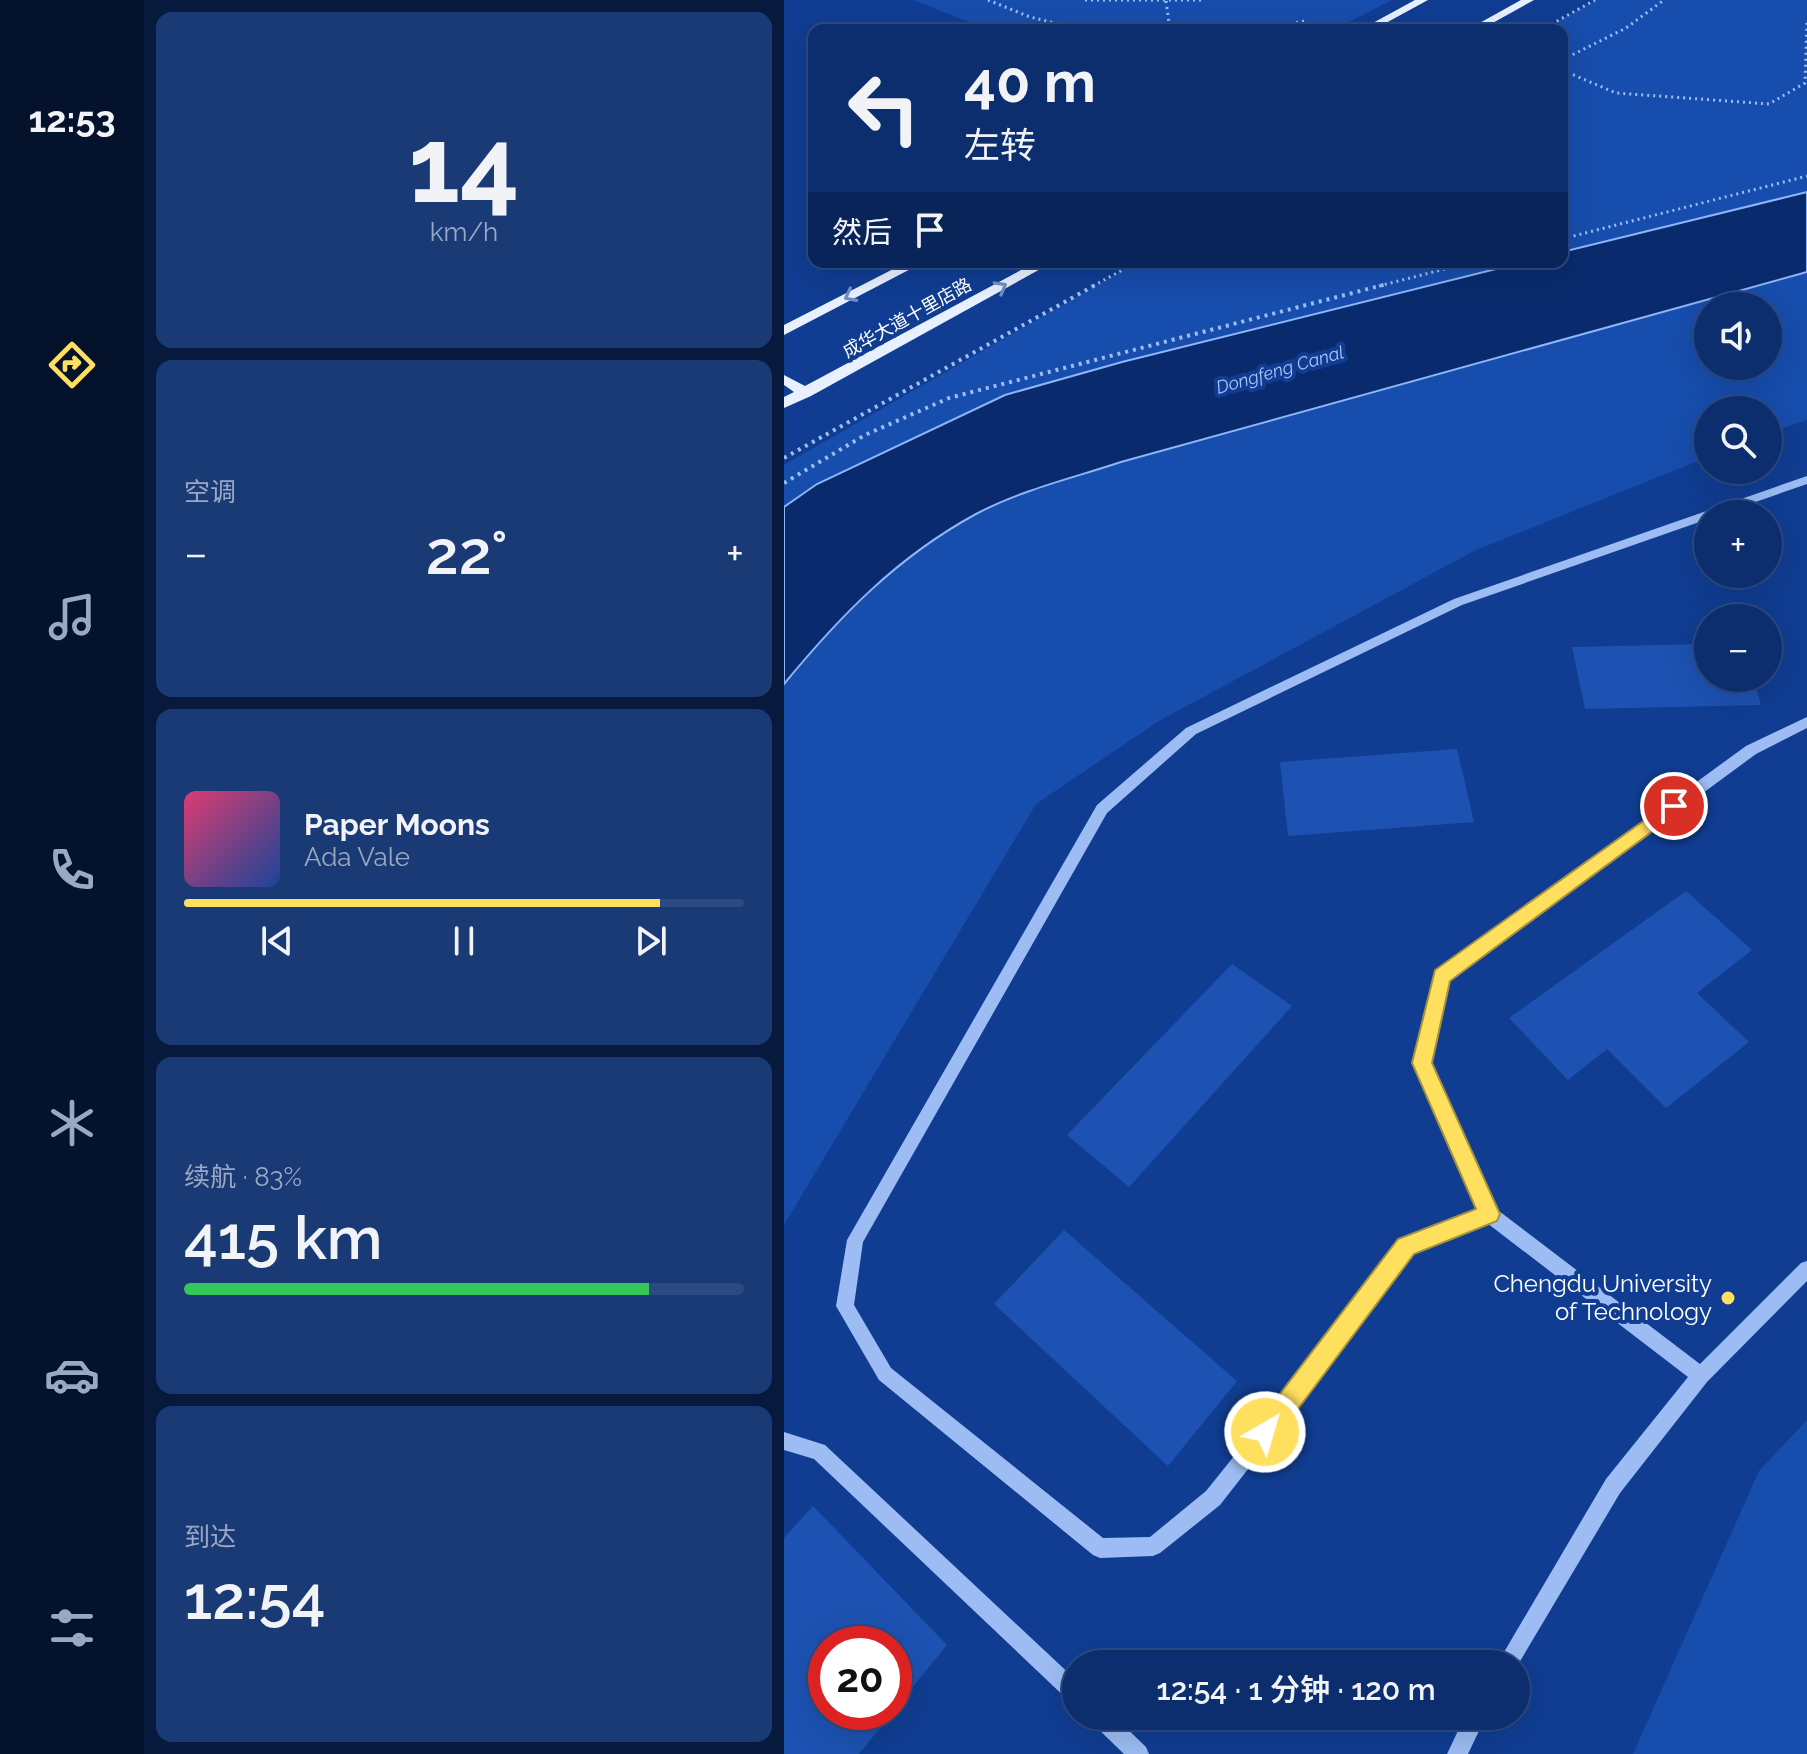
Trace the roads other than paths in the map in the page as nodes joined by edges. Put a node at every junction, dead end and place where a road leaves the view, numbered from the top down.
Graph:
1 (1423, 0) edge
2 (1529, 0) edge
3 (1377, 24) edge
4 (1483, 24) edge
5 (905, 268) edge
6 (1035, 268) edge
7 (784, 331) edge
8 (784, 379) edge
9 (806, 393) junction
10 (784, 403) edge
11 (1807, 480) edge
12 (1749, 500) edge
13 (1694, 519) edge
14 (1807, 722) edge
15 (1489, 1214) junction
16 (1807, 1269) edge
17 (1701, 1376) junction
18 (784, 1441) edge
19 (1515, 1650) edge
20 (1062, 1681) edge
21 (1114, 1730) edge
22 (1469, 1730) edge
23 (1139, 1754) edge
24 (1457, 1754) edge

1 - 3 main road
2 - 4 main road
5 -> 7 main road
9 -> 6 main road, 成华大道十里店路
8 - 9 main road
9 - 10 main road, 成华大道十里店路
11 - 12 street
13 - 15 street
14 - 15 street
15 - 17 street
16 - 17 street
17 - 19 street
18 - 20 street
21 - 23 street
22 - 24 street

